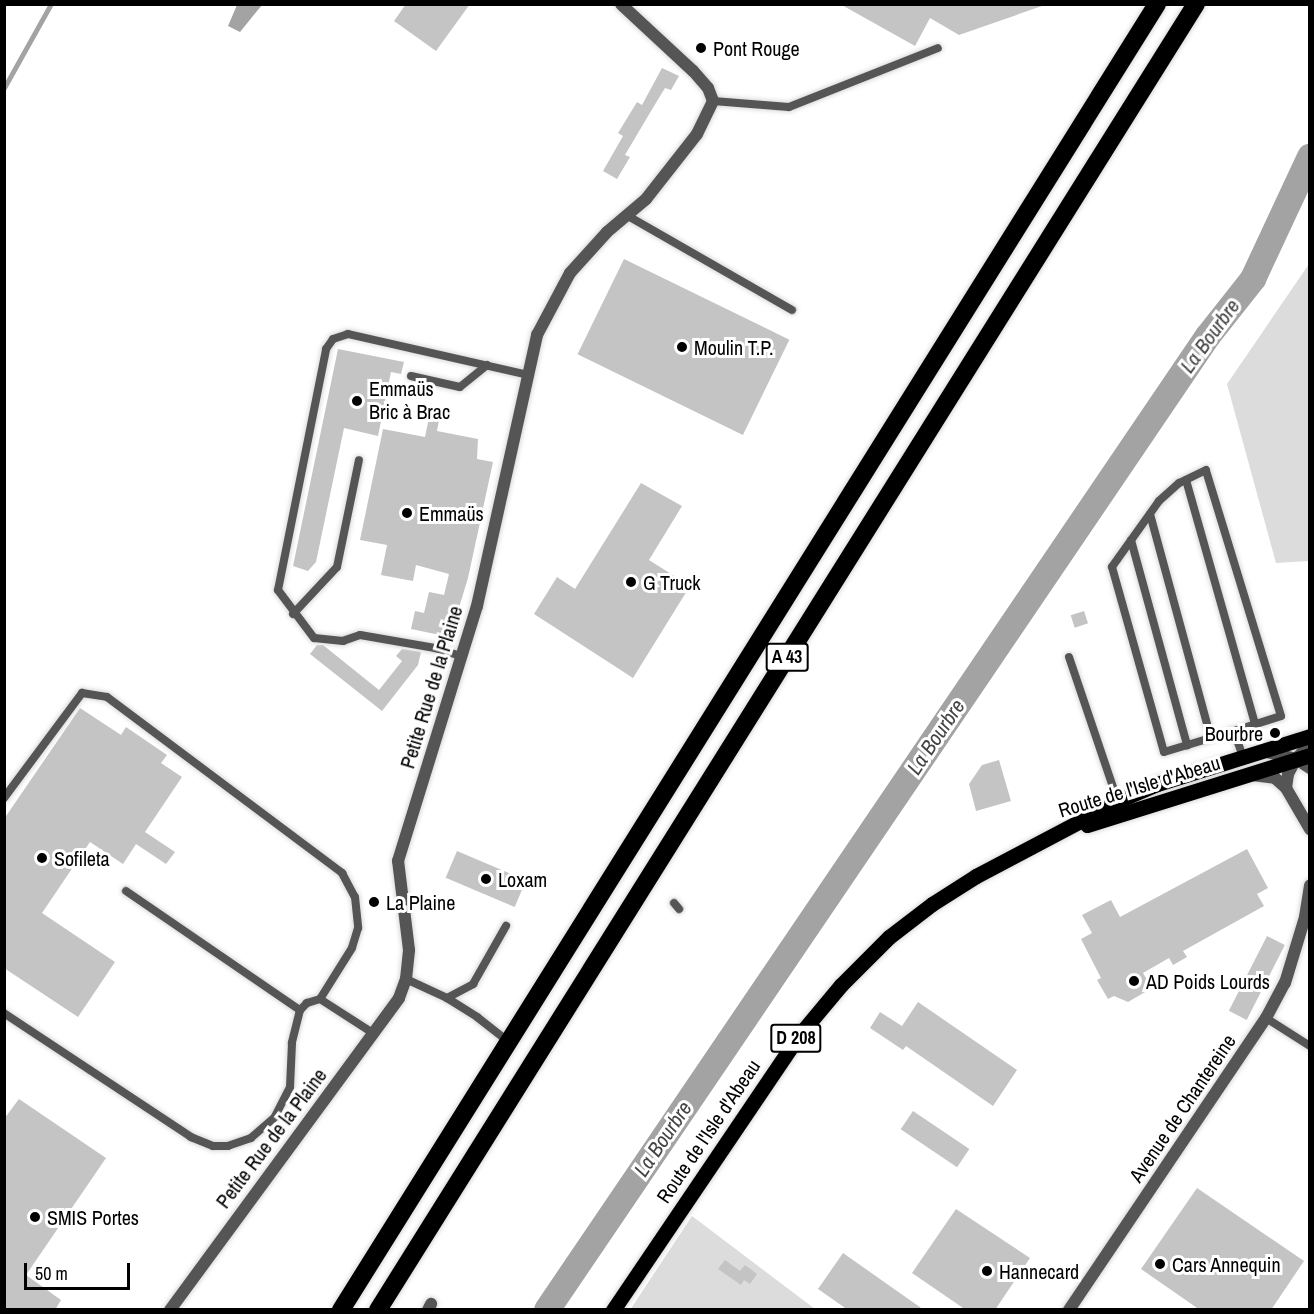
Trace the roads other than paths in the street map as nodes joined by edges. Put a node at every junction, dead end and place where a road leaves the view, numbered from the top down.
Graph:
1 (621, 4) edge
2 (1157, 4) edge
3 (1196, 4) edge
4 (938, 48) dead end
5 (713, 102) junction
6 (628, 216) junction
7 (792, 310) dead end
8 (487, 365) junction
9 (528, 375) junction
10 (411, 376) dead end
11 (359, 460) dead end
12 (1186, 480) junction
13 (1150, 514) junction
14 (1131, 540) junction
15 (294, 614) junction
16 (461, 656) junction
17 (1069, 657) dead end
18 (1255, 724) junction
19 (1234, 731) junction
20 (1310, 736) edge
21 (1210, 738) junction
22 (1310, 744) edge
23 (1187, 745) junction
24 (1262, 751) junction
25 (1243, 757) junction
26 (1303, 757) edge
27 (1310, 768) edge
28 (1248, 774) junction
29 (1286, 788) junction
30 (4, 798) edge
31 (1121, 807) junction
32 (1310, 829) edge
33 (1310, 885) edge
34 (126, 891) dead end
35 (1307, 913) edge
36 (506, 926) dead end
37 (406, 980) junction
38 (447, 998) junction
39 (320, 999) junction
40 (300, 1010) junction
41 (4, 1013) edge
42 (1266, 1018) junction
43 (373, 1033) junction
44 (510, 1043) junction
45 (1310, 1046) edge
46 (170, 1310) edge
47 (342, 1310) edge
48 (378, 1310) edge
49 (613, 1310) edge
50 (1068, 1310) edge

1 - 5 street
2 - 44 highway, A 43
3 - 48 highway, A 43
4 - 5 lane
5 - 6 street, Petite Rue de la Plaine
6 - 7 lane
6 - 9 street, Petite Rue de la Plaine
8 - 9 lane
8 - 10 lane
8 - 15 lane
9 - 16 street, Petite Rue de la Plaine
11 - 15 lane
12 - 13 lane
12 - 18 lane
12 - 18 lane
13 - 14 lane
13 - 21 lane
14 - 23 lane
14 - 23 lane
15 - 16 lane
16 - 37 street, Petite Rue de la Plaine
17 - 31 lane
18 - 19 lane
19 - 21 lane
19 - 25 lane
20 - 24 main road, Route de l'Isle d'Abeau / D 208
21 - 23 lane
22 - 26 street
24 - 25 main road, Route de l'Isle d'Abeau / D 208
24 - 26 street
25 - 31 main road, Route de l'Isle d'Abeau / D 208
26 - 27 street
26 - 28 main road, Route de l'Isle d'Abeau / D 208
26 - 29 street
28 - 29 street
28 - 31 main road, Route de l'Isle d'Abeau / D 208
29 - 32 street
30 - 39 lane
31 - 49 main road, Route de l'Isle d'Abeau / D 208
33 - 35 street, Avenue de Chantereine
34 - 40 lane
35 - 42 street, Avenue de Chantereine
36 - 38 lane
37 - 38 lane
37 - 43 street, Petite Rue de la Plaine
38 - 44 lane
39 - 40 lane
39 - 43 lane
40 - 41 lane
42 - 45 lane
42 - 50 street, Avenue de Chantereine
43 - 46 street, Petite Rue de la Plaine
44 - 47 highway, A 43

